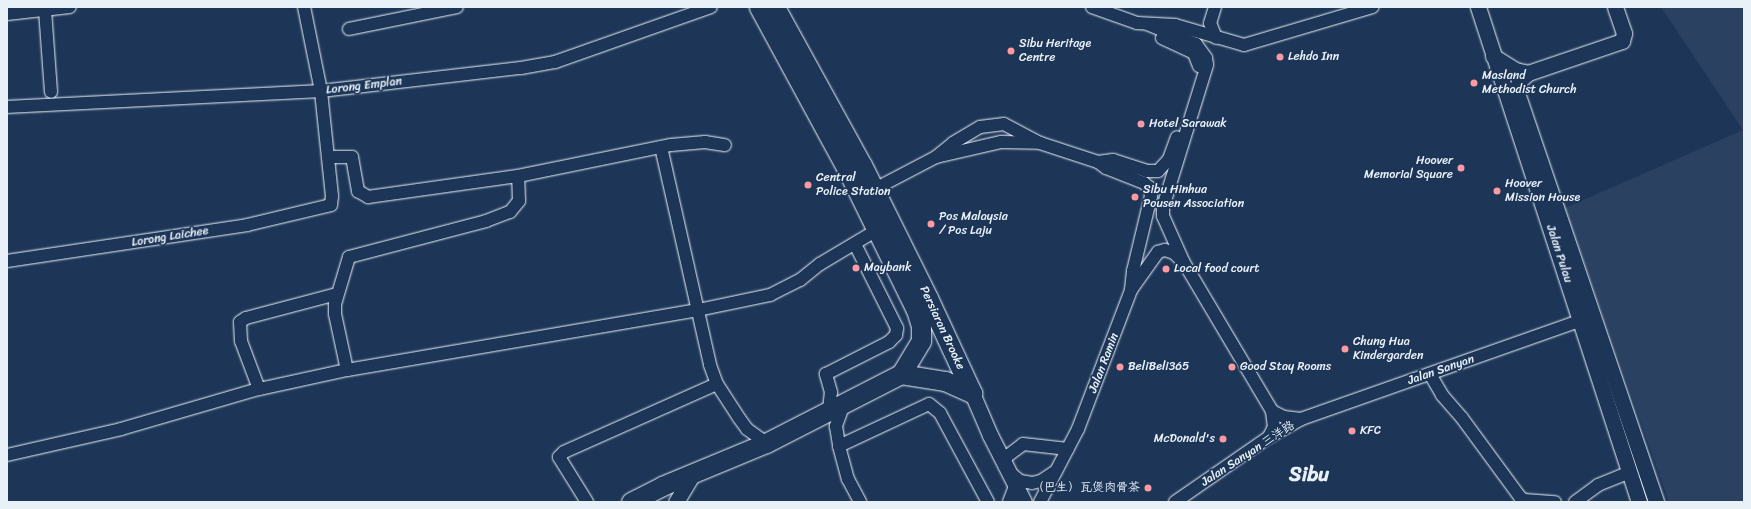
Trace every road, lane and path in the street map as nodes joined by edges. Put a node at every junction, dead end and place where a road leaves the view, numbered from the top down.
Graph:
1 (70, 7) edge
2 (304, 7) edge
3 (457, 7) edge
4 (710, 7) edge
5 (759, 7) edge
6 (775, 7) edge
7 (1092, 7) edge
8 (1215, 7) edge
9 (1372, 7) edge
10 (1478, 7) edge
11 (1615, 7) edge
12 (45, 10) junction
13 (8, 12) edge
14 (1210, 23) junction
15 (1142, 24) junction
16 (349, 29) dead end
17 (1200, 33) junction
18 (1216, 38) junction
19 (1493, 56) junction
20 (1528, 73) junction
21 (321, 91) junction
22 (51, 92) dead end
23 (7, 107) edge
24 (1040, 143) junction
25 (725, 145) dead end
26 (660, 147) junction
27 (328, 157) junction
28 (936, 157) junction
29 (1098, 162) junction
30 (518, 176) junction
31 (867, 193) junction
32 (877, 230) junction
33 (855, 244) junction
34 (7, 261) edge
35 (1183, 261) junction
36 (1131, 290) junction
37 (337, 294) junction
38 (698, 310) junction
39 (1580, 321) junction
40 (347, 370) junction
41 (901, 374) junction
42 (1430, 374) junction
43 (717, 384) junction
44 (259, 389) junction
45 (972, 393) junction
46 (837, 405) junction
47 (1272, 411) junction
48 (1301, 419) junction
49 (1269, 437) junction
50 (766, 443) junction
51 (839, 446) junction
52 (1068, 450) junction
53 (7, 454) edge
54 (1007, 469) junction
55 (1058, 469) junction
56 (1630, 472) junction
57 (692, 475) junction
58 (1015, 486) junction
59 (676, 500) edge
60 (587, 502) edge
61 (631, 502) edge
62 (860, 502) edge
63 (988, 502) edge
64 (1009, 502) edge
65 (1024, 502) edge
66 (1040, 502) edge
67 (1176, 502) edge
68 (1556, 502) edge
69 (1575, 502) edge
70 (1639, 502) edge
71 (1656, 502) edge

1 - 12 street
2 - 21 street
3 - 16 street
4 - 21 street, Lorong Emplan
5 - 31 main road, Persiaran Brooke
6 - 31 main road, Persiaran Brooke
7 - 15 street
8 - 14 street
9 - 18 street
10 - 19 street, Jalan Pulau
11 - 20 street
12 - 13 street
12 - 22 street
14 - 17 street
14 - 18 street
15 - 17 street
15 - 29 street
15 - 35 street
17 - 18 street
19 - 20 street
19 - 39 street, Jalan Pulau
20 - 71 street, Jalan Pulau
21 - 23 street, Lorong Emplan
21 - 27 street
24 - 28 street
24 - 28 street
24 - 29 street
25 - 26 street
26 - 30 street
26 - 38 street
27 - 30 street
27 - 34 street, Lorong Laichee
28 - 31 street
29 - 36 street
30 - 37 street
31 - 32 main road, Persiaran Brooke
31 - 45 main road, Persiaran Brooke
32 - 33 street
32 - 41 main road, Persiaran Brooke
33 - 38 street
33 - 46 street
35 - 36 street, Jalan Ramin
35 - 47 street
36 - 52 street, Jalan Ramin
37 - 40 street
37 - 44 street
38 - 40 street
38 - 43 street
39 - 42 street, Jalan Sanyan
39 - 56 street, Jalan Pulau
40 - 44 street
41 - 45 main road, Persiaran Brooke
41 - 46 main road
42 - 48 street, Jalan Sanyan
42 - 68 street
43 - 50 street
43 - 60 street
44 - 53 street
45 - 54 street
46 - 50 main road
46 - 51 street
47 - 48 street
47 - 49 street
48 - 49 street, Jalan Sanyan 三洋路
49 - 67 street, Jalan Sanyan 三洋路
50 - 57 main road
51 - 62 street
51 - 63 street
52 - 54 street
52 - 55 street, Jalan Ramin
54 - 55 street
54 - 58 street
55 - 66 street, Jalan Ramin
56 - 69 street
56 - 70 street, Jalan Pulau
57 - 59 street
57 - 61 main road
58 - 64 street
58 - 65 street

